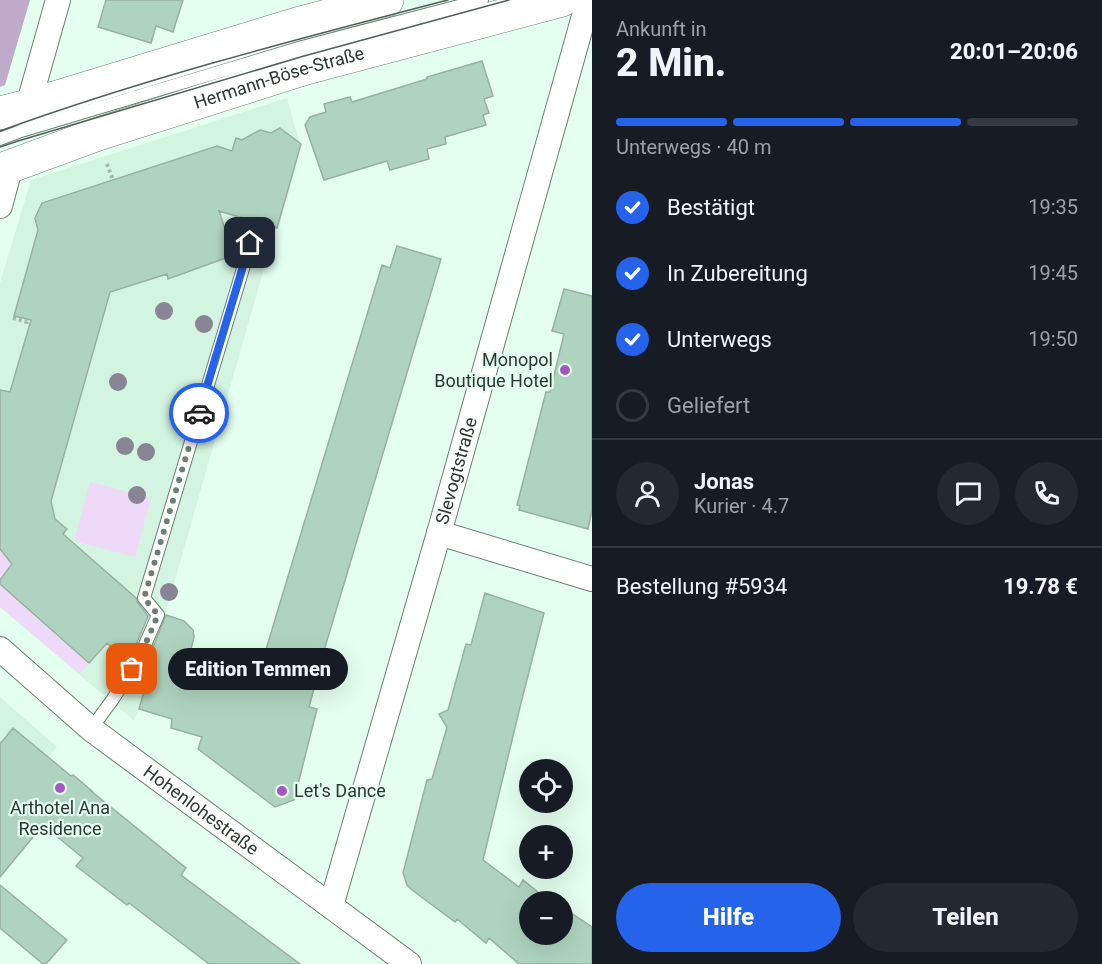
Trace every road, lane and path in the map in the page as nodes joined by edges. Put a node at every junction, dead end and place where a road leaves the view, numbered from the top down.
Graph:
1 (57, 0) edge
2 (387, 0) edge
3 (482, 0) edge
4 (562, 0) edge
5 (584, 0) edge
6 (14, 109) edge
7 (4, 158) edge
8 (0, 206) edge
9 (250, 243) dead end
10 (13, 318) dead end
11 (28, 320) dead end
12 (439, 533) junction
13 (592, 579) edge
14 (0, 649) edge
15 (91, 729) junction
16 (331, 906) junction
17 (410, 964) edge

1 - 6 street
2 - 6 main road
3 - 7 lane
4 - 7 main road, Hermann-Böse-Straße
5 - 12 street, Slevogtstraße
7 - 8 street
9 - 15 lane
10 - 11 path
12 - 13 street
12 - 16 street, Slevogtstraße
14 - 15 street, Hohenlohestraße
15 - 16 street, Hohenlohestraße
16 - 17 street, Hohenlohestraße

